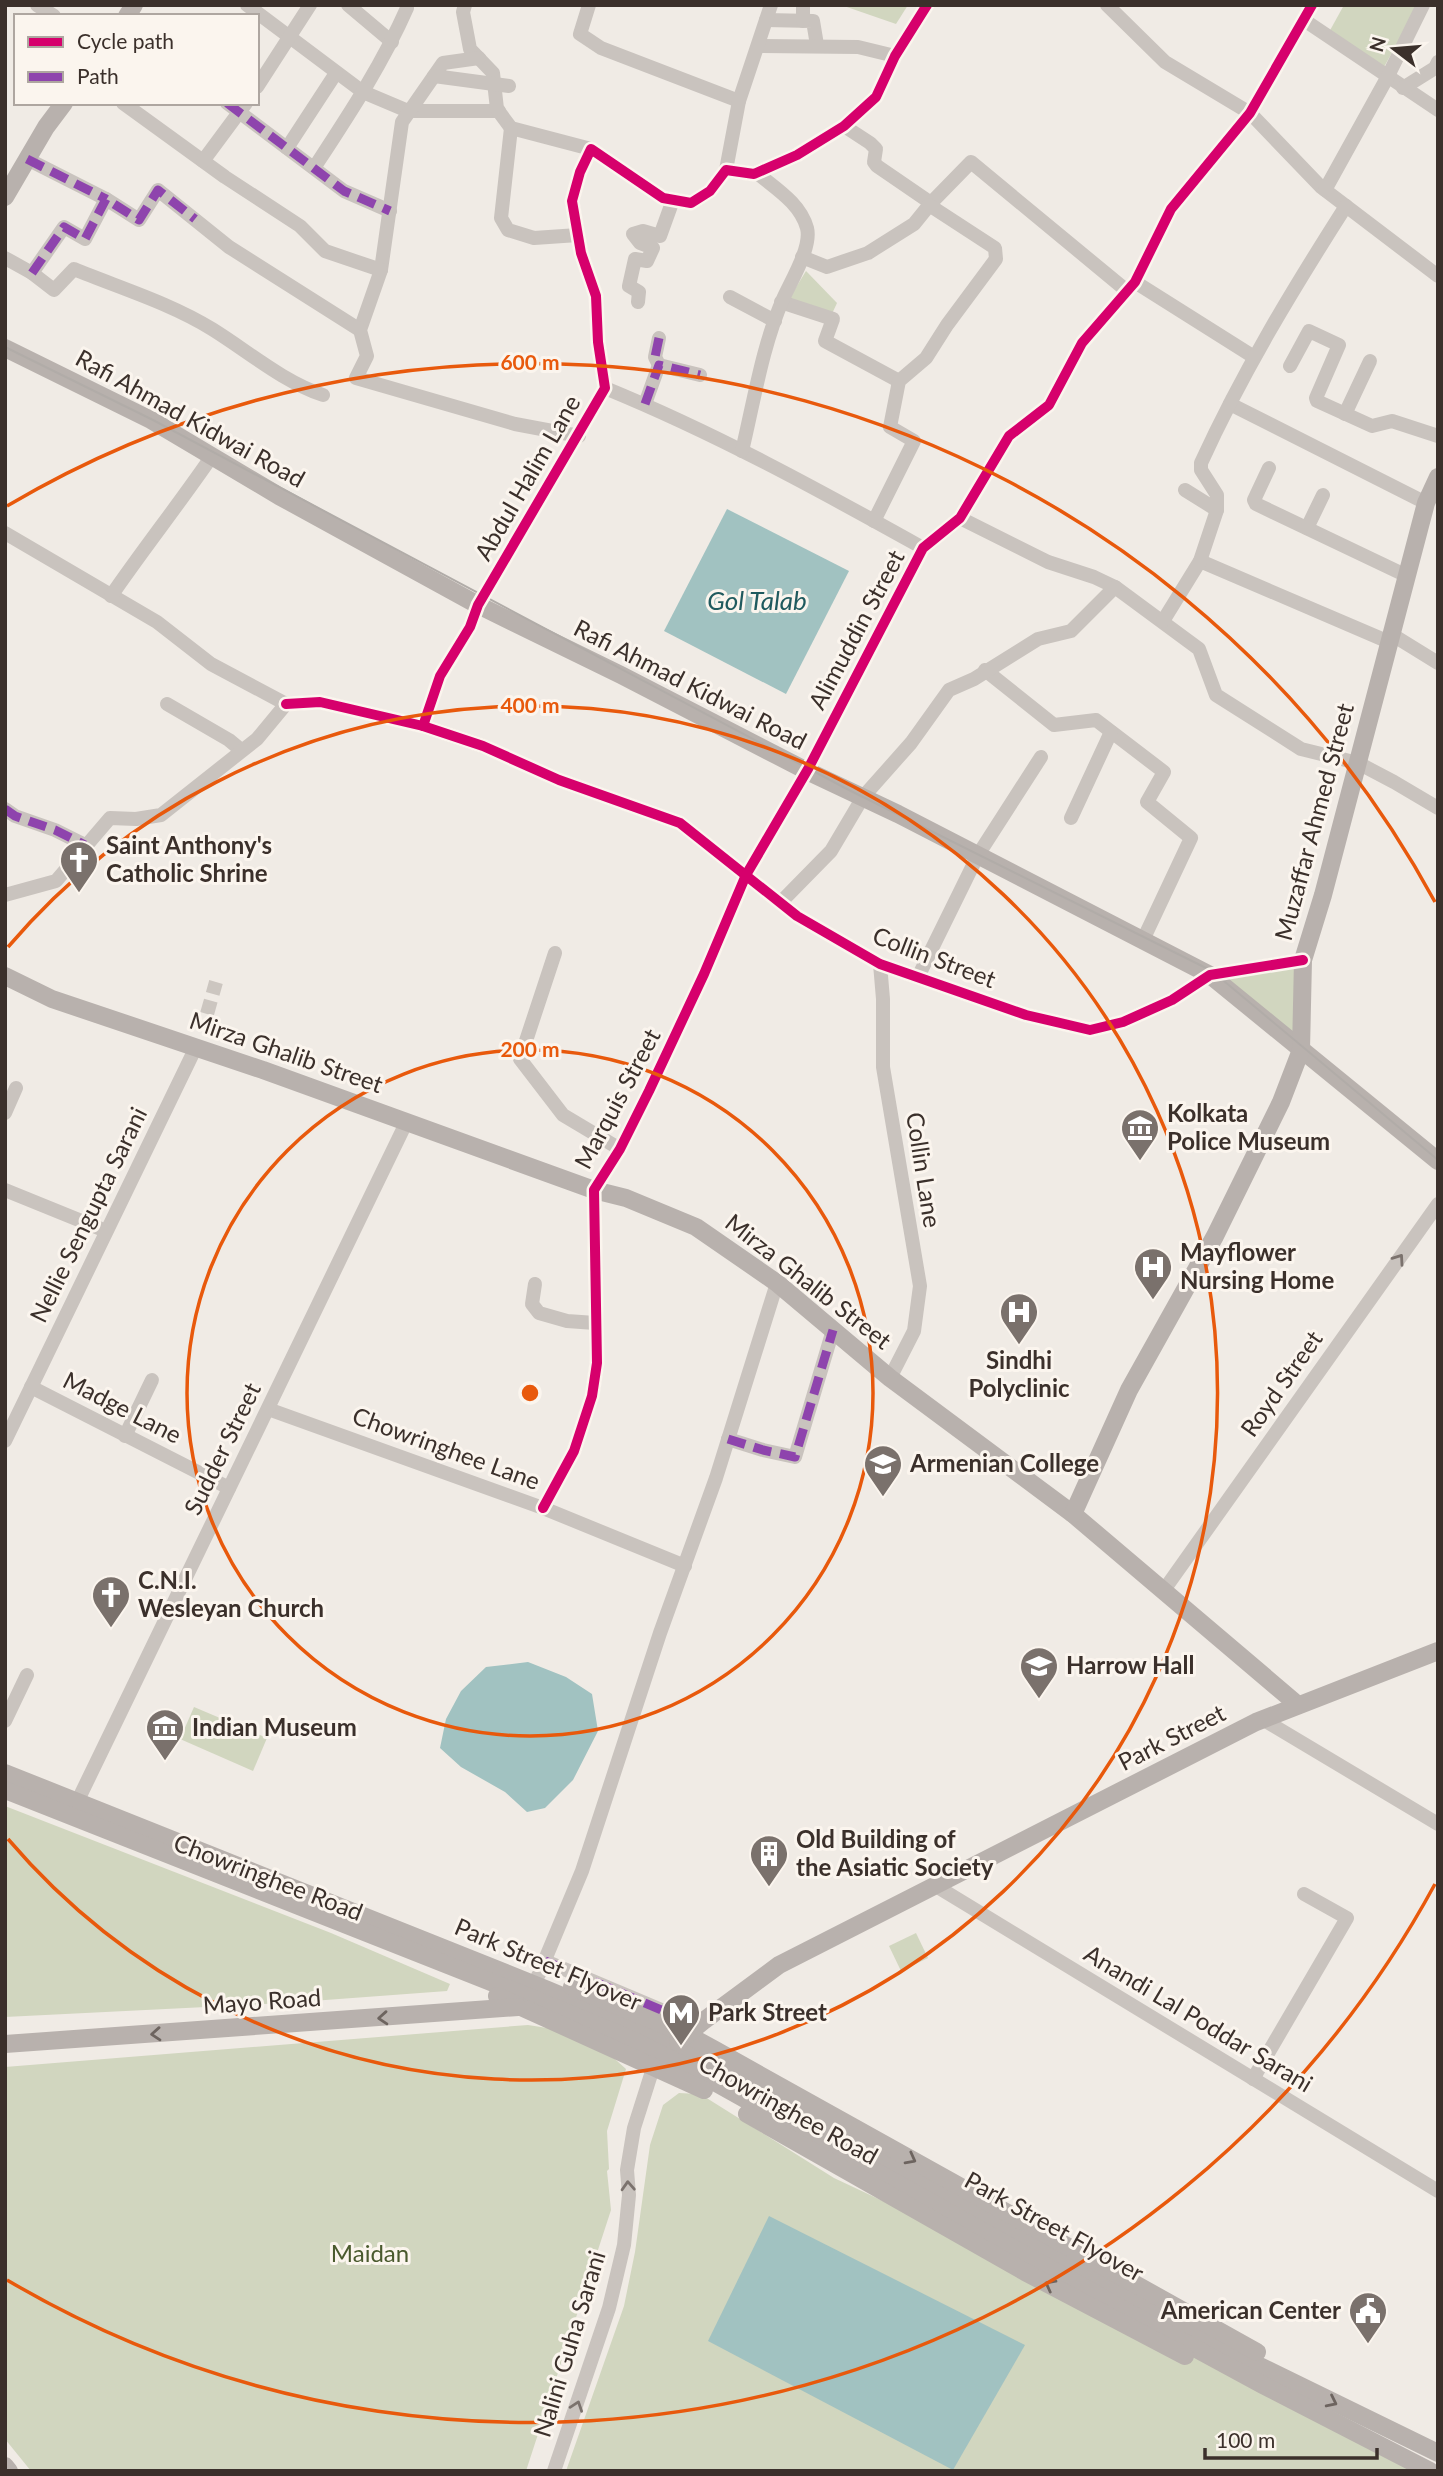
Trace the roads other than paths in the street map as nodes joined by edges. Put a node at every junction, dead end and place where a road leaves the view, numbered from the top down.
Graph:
1 (310, 5) edge
2 (348, 5) edge
3 (465, 5) edge
4 (589, 5) edge
5 (771, 5) edge
6 (803, 5) edge
7 (928, 5) edge
8 (1107, 5) edge
9 (1312, 5) edge
10 (1423, 5) edge
11 (407, 8) dead end
12 (259, 17) edge
13 (766, 20) junction
14 (1304, 20) junction
15 (803, 21) junction
16 (291, 38) junction
17 (392, 42) junction
18 (817, 45) junction
19 (758, 46) junction
20 (895, 56) junction
21 (479, 58) junction
22 (1438, 63) edge
23 (336, 73) junction
24 (434, 76) junction
25 (1387, 78) junction
26 (259, 84) edge
27 (502, 84) junction
28 (1403, 88) junction
29 (363, 92) junction
30 (739, 101) junction
31 (63, 105) edge
32 (126, 105) edge
33 (243, 108) edge
34 (1438, 110) edge
35 (408, 111) junction
36 (499, 111) junction
37 (1250, 114) junction
38 (844, 127) junction
39 (511, 128) junction
40 (287, 148) junction
41 (591, 149) junction
42 (27, 159) junction
43 (203, 161) junction
44 (314, 169) junction
45 (726, 170) junction
46 (757, 173) junction
47 (1325, 190) junction
48 (5, 197) edge
49 (106, 199) junction
50 (673, 200) junction
51 (930, 204) junction
52 (1346, 206) junction
53 (390, 211) junction
54 (578, 235) junction
55 (802, 257) junction
56 (5, 258) edge
57 (381, 270) junction
58 (32, 273) junction
59 (1438, 276) edge
60 (1131, 286) junction
61 (730, 297) dead end
62 (638, 302) dead end
63 (782, 302) junction
64 (775, 321) junction
65 (360, 330) junction
66 (659, 338) dead end
67 (5, 348) edge
68 (1254, 358) junction
69 (1370, 361) dead end
70 (659, 365) junction
71 (1290, 366) dead end
72 (700, 375) dead end
73 (899, 381) junction
74 (605, 388) junction
75 (323, 395) dead end
76 (645, 404) junction
77 (1230, 404) junction
78 (1345, 414) junction
79 (579, 436) junction
80 (1438, 436) edge
81 (743, 451) junction
82 (212, 456) junction
83 (1269, 468) dead end
84 (1438, 477) edge
85 (1185, 490) dead end
86 (1323, 495) dead end
87 (1426, 503) junction
88 (1217, 510) junction
89 (960, 518) junction
90 (874, 521) junction
91 (1307, 528) junction
92 (5, 533) edge
93 (923, 548) junction
94 (1200, 561) junction
95 (1407, 576) junction
96 (1115, 587) junction
97 (111, 596) junction
98 (478, 605) junction
99 (1163, 621) junction
100 (1390, 638) junction
101 (1438, 663) edge
102 (985, 670) junction
103 (167, 704) dead end
104 (286, 704) junction
105 (423, 726) junction
106 (1111, 732) junction
107 (241, 750) junction
108 (1041, 757) dead end
109 (1357, 763) junction
110 (807, 771) junction
111 (863, 797) junction
112 (1438, 808) edge
113 (5, 809) edge
114 (1071, 818) dead end
115 (85, 845) junction
116 (978, 855) junction
117 (746, 875) junction
118 (5, 895) edge
119 (781, 902) junction
120 (1143, 940) junction
121 (555, 953) dead end
122 (1303, 960) junction
123 (880, 964) junction
124 (1210, 975) junction
125 (5, 976) edge
126 (918, 977) junction
127 (196, 1047) junction
128 (1301, 1050) junction
129 (16, 1088) dead end
130 (5, 1113) edge
131 (407, 1121) junction
132 (620, 1149) junction
133 (1438, 1161) edge
134 (5, 1190) edge
135 (594, 1190) junction
136 (1438, 1204) edge
137 (106, 1231) junction
138 (777, 1283) junction
139 (535, 1284) dead end
140 (595, 1323) junction
141 (833, 1330) junction
142 (890, 1378) junction
143 (152, 1380) dead end
144 (31, 1387) junction
145 (268, 1409) junction
146 (125, 1436) junction
147 (728, 1439) junction
148 (5, 1441) edge
149 (229, 1488) junction
150 (543, 1508) junction
151 (1073, 1514) junction
152 (685, 1566) junction
153 (1164, 1590) junction
154 (1438, 1651) edge
155 (27, 1675) dead end
156 (1298, 1705) junction
157 (1264, 1720) junction
158 (5, 1721) edge
159 (5, 1765) edge
160 (5, 1773) edge
161 (5, 1790) edge
162 (80, 1796) junction
163 (5, 1802) edge
164 (1438, 1824) edge
165 (936, 1886) junction
166 (1304, 1894) dead end
167 (542, 1968) junction
168 (522, 2007) junction
169 (666, 2012) dead end
170 (686, 2034) junction
171 (5, 2044) edge
172 (654, 2065) junction
173 (1253, 2079) junction
174 (949, 2180) junction
175 (1438, 2191) edge
176 (926, 2216) junction
177 (1231, 2360) junction
178 (1267, 2379) junction
179 (1438, 2453) edge
180 (5, 2466) edge
181 (9, 2471) edge
182 (554, 2471) edge
183 (1430, 2471) edge

1 - 16 street
2 - 17 street
3 - 21 street
4 - 30 street
5 - 13 street
6 - 15 street
7 - 20 street
8 - 37 street
9 - 14 street, Alimuddin Street
10 - 25 street
11 - 17 street
12 - 16 street
13 - 15 street
13 - 19 street
14 - 25 street
14 - 37 street, Alimuddin Street
15 - 18 street
16 - 23 street
16 - 26 street
17 - 29 street
18 - 19 street
18 - 20 street
19 - 30 street
20 - 38 street
21 - 24 street
21 - 27 street
22 - 28 street
23 - 29 street
23 - 40 street
24 - 27 street
24 - 35 street
25 - 28 street
25 - 47 street
27 - 36 street
28 - 34 street
29 - 35 street
29 - 44 street
30 - 45 street
31 - 42 main road
32 - 43 street
33 - 40 street
33 - 43 street
35 - 36 street
35 - 53 street
36 - 39 street
37 - 47 street
37 - 60 street, Alimuddin Street
38 - 46 street
38 - 51 street
39 - 41 street
39 - 54 street
40 - 44 street
41 - 50 street
41 - 54 street, Abdul Halim Lane
42 - 48 main road
42 - 49 street
43 - 57 street
44 - 53 street
45 - 46 street
45 - 50 street
46 - 55 street
47 - 52 street
49 - 58 street
49 - 65 street
50 - 62 street
51 - 55 street
51 - 60 street
51 - 73 street
52 - 59 street
52 - 68 street
53 - 57 street
54 - 74 street, Abdul Halim Lane
55 - 63 street
56 - 58 street
57 - 65 street
58 - 75 street
60 - 68 street
60 - 89 street, Alimuddin Street
61 - 64 street
63 - 64 street
63 - 73 street
64 - 81 street
65 - 79 street
66 - 70 street
67 - 82 main road, Rafi Ahmad Kidwai Road
68 - 77 street
69 - 78 street
70 - 72 street
70 - 76 street
71 - 78 street
73 - 90 street
74 - 76 street
74 - 79 street, Abdul Halim Lane
76 - 81 street
77 - 87 street
77 - 88 street
78 - 80 street
79 - 98 street, Abdul Halim Lane
81 - 90 street
82 - 97 street
82 - 98 main road, Rafi Ahmad Kidwai Road
83 - 91 street
84 - 87 main road, Muzaffar Ahmed Street
85 - 88 street
86 - 91 street
87 - 95 main road, Muzaffar Ahmed Street
88 - 94 street
89 - 93 street, Alimuddin Street
89 - 96 street
90 - 93 street
91 - 95 street
92 - 97 street
93 - 110 street, Alimuddin Street
94 - 99 street
94 - 100 street
95 - 100 main road, Muzaffar Ahmed Street
96 - 99 street
96 - 102 street
97 - 104 street
98 - 105 street
98 - 110 main road, Rafi Ahmad Kidwai Road
99 - 109 street
100 - 101 street
100 - 109 main road, Muzaffar Ahmed Street
102 - 106 street
102 - 111 street
103 - 107 street
104 - 105 street, Collin Street
104 - 107 street
105 - 117 street, Collin Street
106 - 114 street
106 - 120 street
107 - 115 street
108 - 116 street
109 - 112 street
109 - 122 main road, Muzaffar Ahmed Street
110 - 111 main road, Rafi Ahmad Kidwai Road
110 - 117 street, Marquis Street
111 - 116 main road, Rafi Ahmad Kidwai Road
111 - 119 street
113 - 115 street
115 - 118 street
116 - 120 main road, Rafi Ahmad Kidwai Road
116 - 126 street
117 - 119 street, Collin Street
117 - 132 street, Marquis Street
119 - 123 street, Collin Street
120 - 124 main road, Rafi Ahmad Kidwai Road
121 - 132 street
122 - 124 street, Collin Street
122 - 128 main road, Muzaffar Ahmed Street
123 - 126 street, Collin Street
123 - 142 street, Collin Lane
124 - 126 street, Collin Street
124 - 128 main road, Rafi Ahmad Kidwai Road
125 - 127 main road, Mirza Ghalib Street
127 - 131 main road, Mirza Ghalib Street
127 - 137 street, Nellie Sengupta Sarani
128 - 133 main road, Rafi Ahmad Kidwai Road
128 - 151 main road, Muzaffar Ahmed Street
129 - 130 street
131 - 135 main road, Mirza Ghalib Street
131 - 145 street, Sudder Street
132 - 135 street, Marquis Street
134 - 137 street
135 - 138 main road, Mirza Ghalib Street
135 - 140 street, Marquis Street
153 -> 136 street, Royd Street
137 - 144 street, Nellie Sengupta Sarani
138 - 141 main road, Mirza Ghalib Street
138 - 147 street
139 - 140 street
140 - 150 street, Marquis Street
141 - 142 main road, Mirza Ghalib Street
141 - 147 street
142 - 151 main road, Mirza Ghalib Street
143 - 146 street
144 - 146 street, Madge Lane
144 - 148 street, Nellie Sengupta Sarani
145 - 149 street, Sudder Street
145 - 150 street, Chowringhee Lane
146 - 149 street, Madge Lane
147 - 152 street
149 - 162 street, Sudder Street
150 - 152 street, Chowringhee Lane
151 - 153 main road, Mirza Ghalib Street
152 - 167 street
153 - 156 main road, Mirza Ghalib Street
154 - 156 main road, Park Street
155 - 158 street
156 - 157 main road, Park Street
157 - 164 street
157 - 165 main road, Park Street
159 - 162 main road, Chowringhee Road
160 - 177 main road, Park Street Flyover
161 - 177 main road, Park Street Flyover
162 - 167 main road, Chowringhee Road
163 - 168 main road, Chowringhee Road
165 - 170 main road, Park Street
165 - 173 street, Anandi Lal Poddar Sarani
166 - 173 street
167 - 168 street
167 - 169 street
167 - 170 main road, Chowringhee Road
168 -> 171 main road, Mayo Road
168 - 172 main road, Chowringhee Road
170 - 172 main road, Park Street
170 -> 174 main road, Chowringhee Road
172 - 176 main road, Chowringhee Road
182 -> 172 street, Nalini Guha Sarani
173 - 175 street, Anandi Lal Poddar Sarani
174 - 176 main road
174 - 178 main road, Chowringhee Road
178 -> 176 main road, Chowringhee Road
177 - 178 main road, Park Street Flyover
178 -> 179 main road, Chowringhee Road
178 - 183 main road, Chowringhee Road
180 - 181 main road

